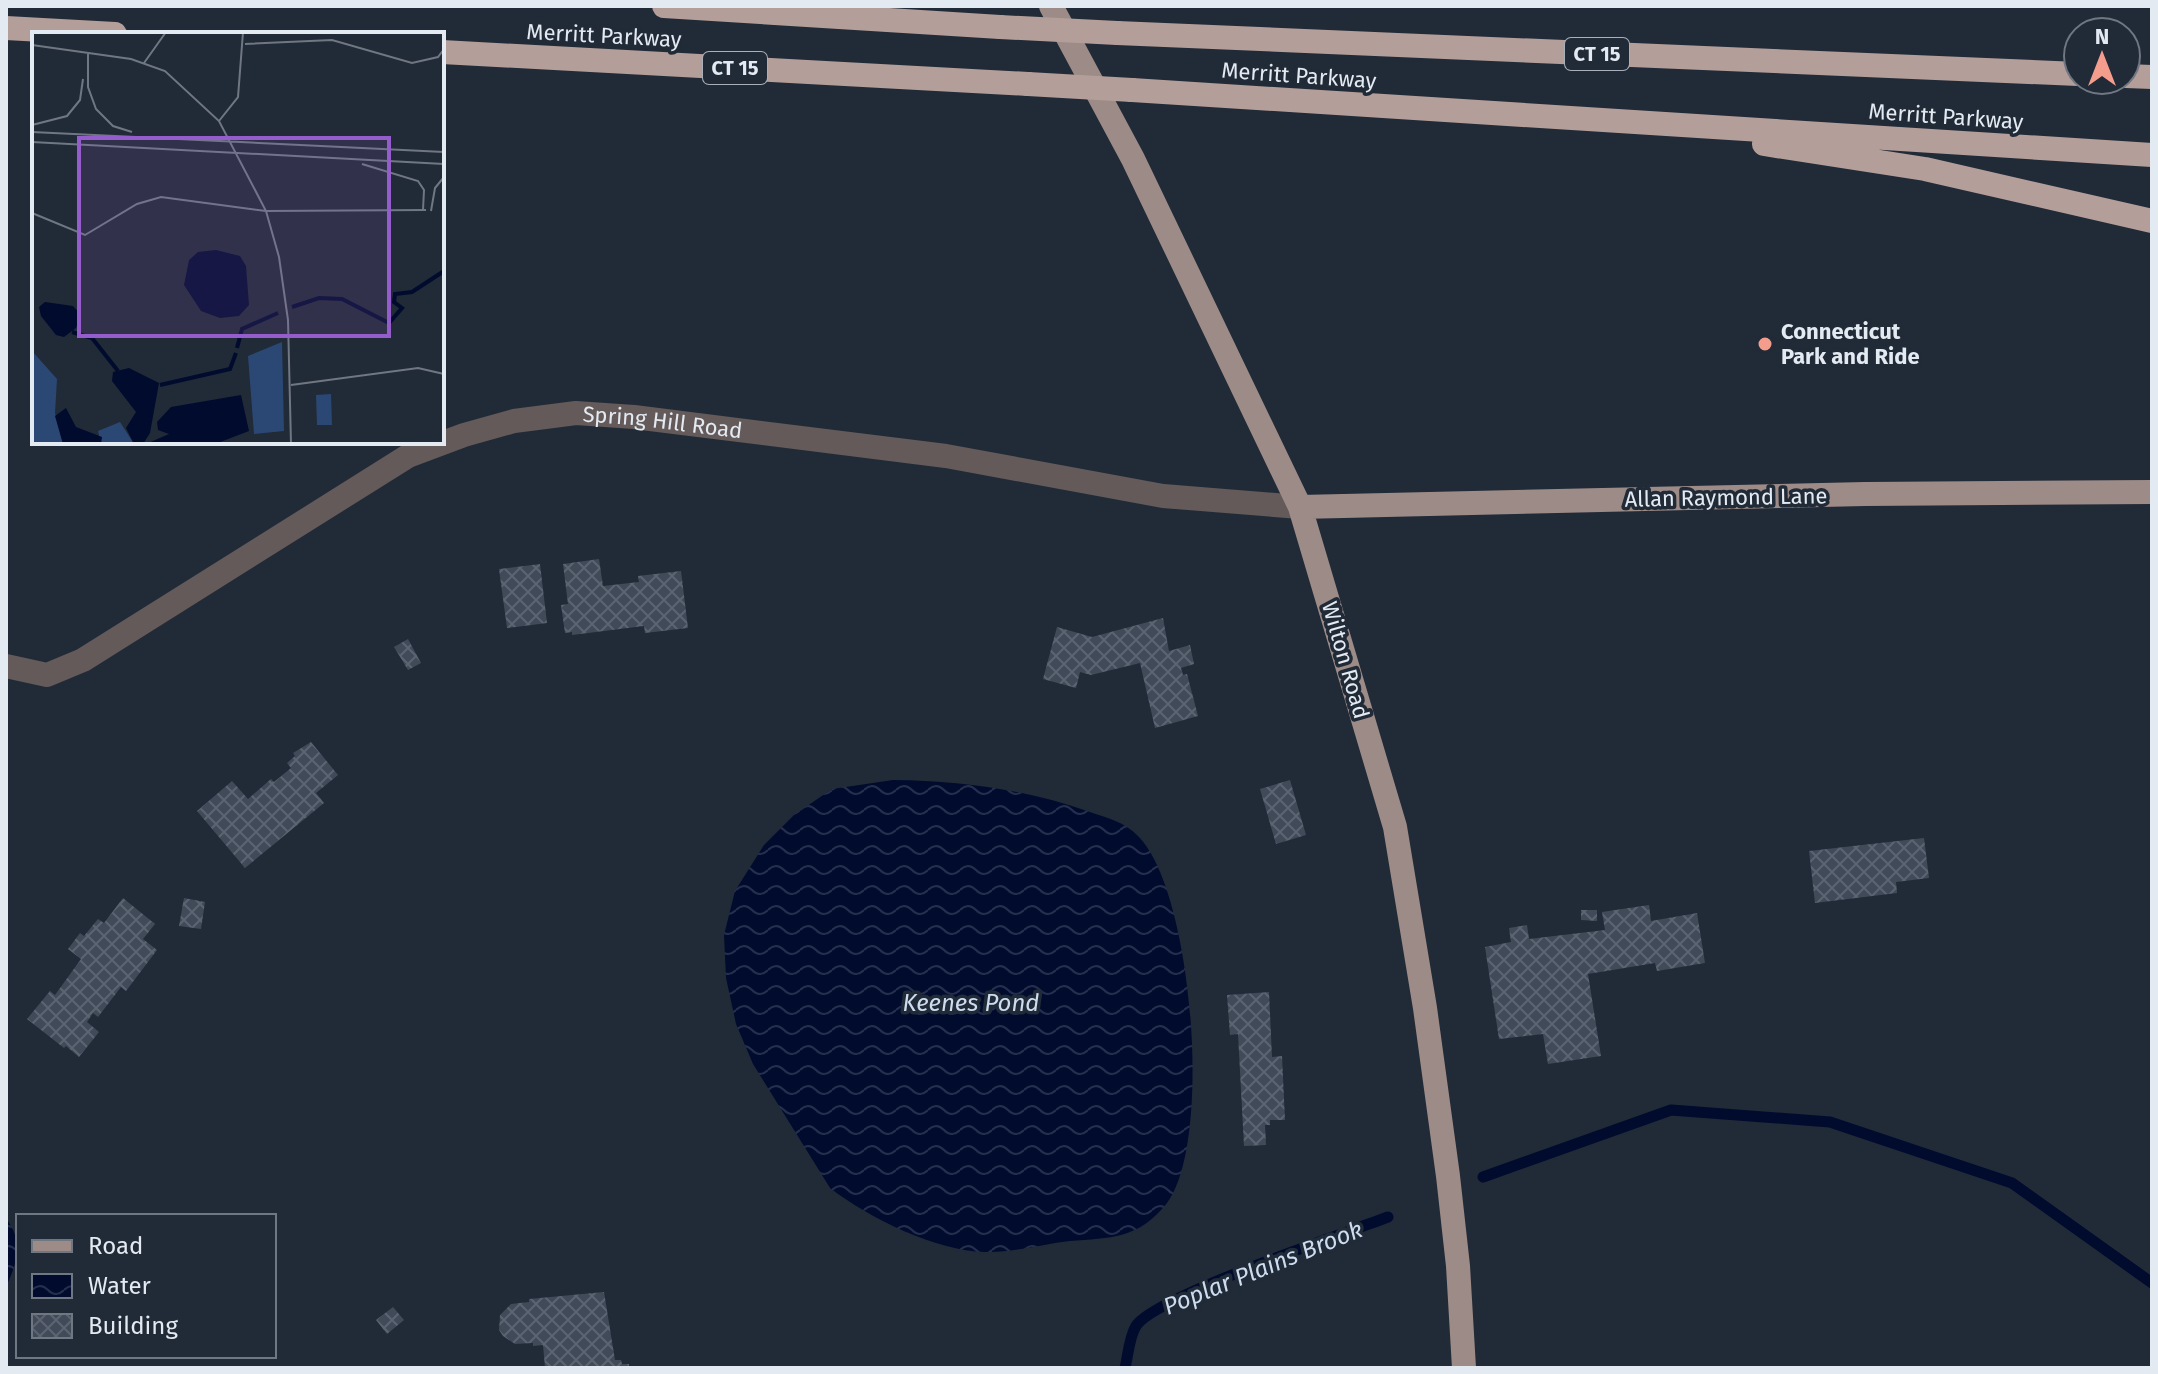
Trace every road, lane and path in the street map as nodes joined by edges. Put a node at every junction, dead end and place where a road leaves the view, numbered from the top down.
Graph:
1 (664, 6) edge
2 (700, 6) edge
3 (1051, 6) edge
4 (739, 12) junction
5 (6, 28) edge
6 (79, 32) edge
7 (444, 52) edge
8 (2062, 73) edge
9 (1604, 120) junction
10 (2152, 155) edge
11 (2152, 221) edge
12 (444, 442) edge
13 (440, 444) edge
14 (2152, 492) edge
15 (1300, 507) junction
16 (6, 666) edge
17 (1464, 1368) edge

1 - 4 highway, Merritt Parkway / CT 15
2 - 4 highway
3 - 15 main road, Wilton Road
4 - 8 highway, Merritt Parkway / CT 15, bridge
5 - 6 highway
7 - 9 highway, Merritt Parkway / CT 15, bridge
9 - 10 highway, Merritt Parkway / CT 15
9 - 11 highway
12 - 15 street, Spring Hill Road
13 - 16 street, Spring Hill Road
14 - 15 main road, Allan Raymond Lane
15 - 17 main road, Wilton Road

